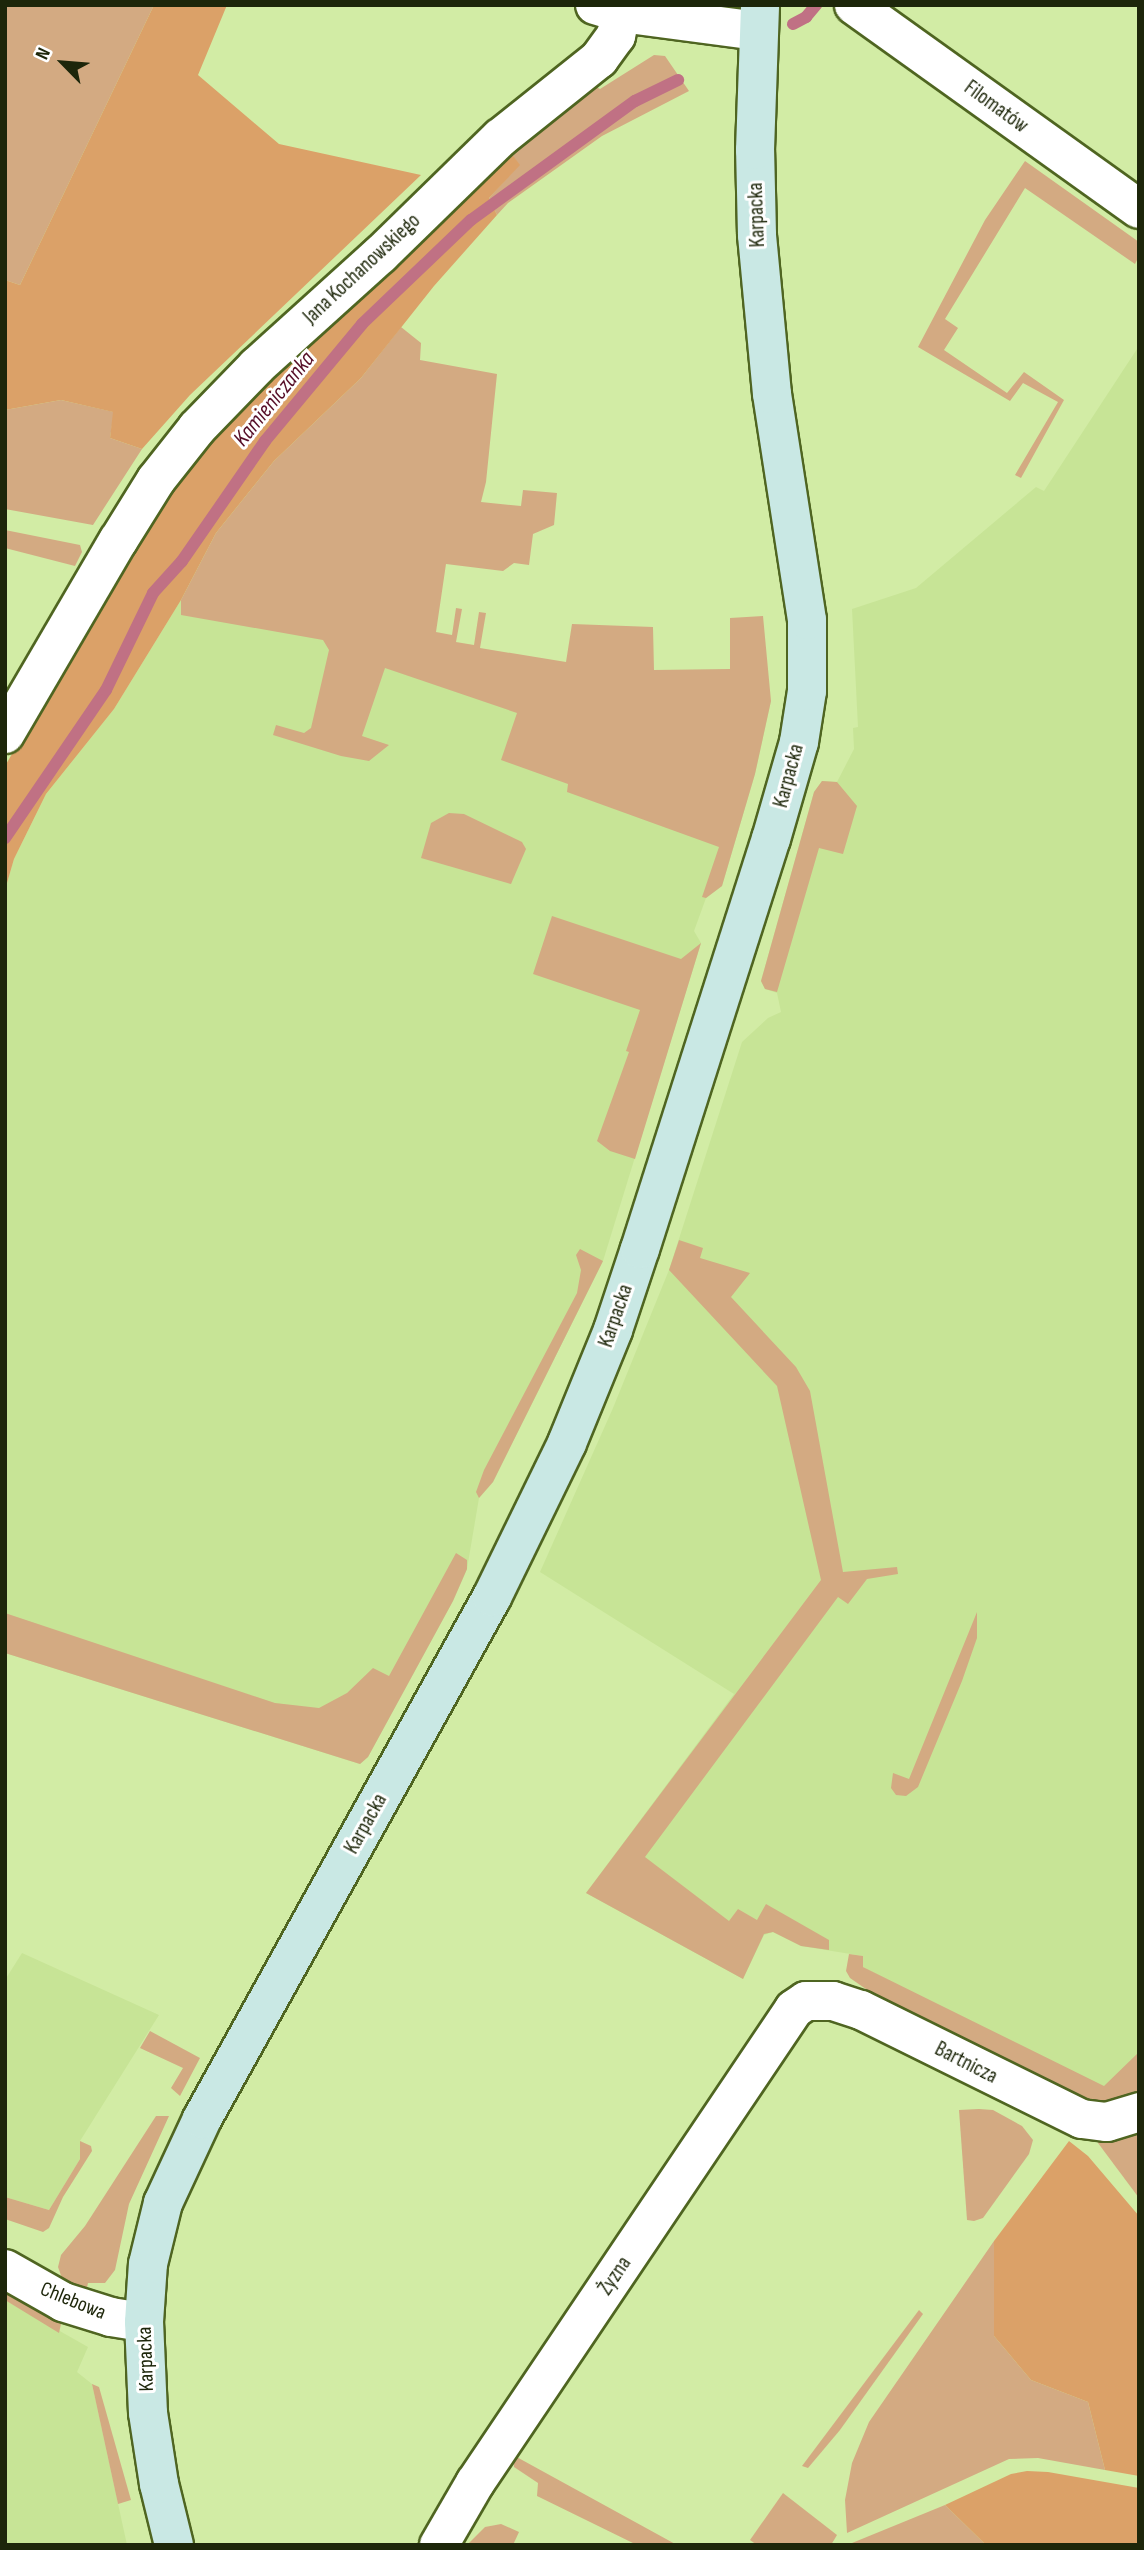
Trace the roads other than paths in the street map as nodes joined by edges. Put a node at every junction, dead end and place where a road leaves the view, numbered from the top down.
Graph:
1 (858, 8) edge
2 (608, 9) edge
3 (758, 18) edge
4 (1139, 209) edge
5 (5, 734) edge
6 (794, 2009) joint
7 (1139, 2112) edge
8 (5, 2269) edge
9 (144, 2322) junction
10 (174, 2545) edge
11 (439, 2545) edge

1 - 4 street, Filomatów
2 - 3 street, Jana Kochanowskiego
2 - 5 street, Jana Kochanowskiego
3 - 9 street, Karpacka
6 - 7 street, Bartnicza
6 - 11 street, Żyzna
8 - 9 street, Chlebowa
9 - 10 street, Karpacka

